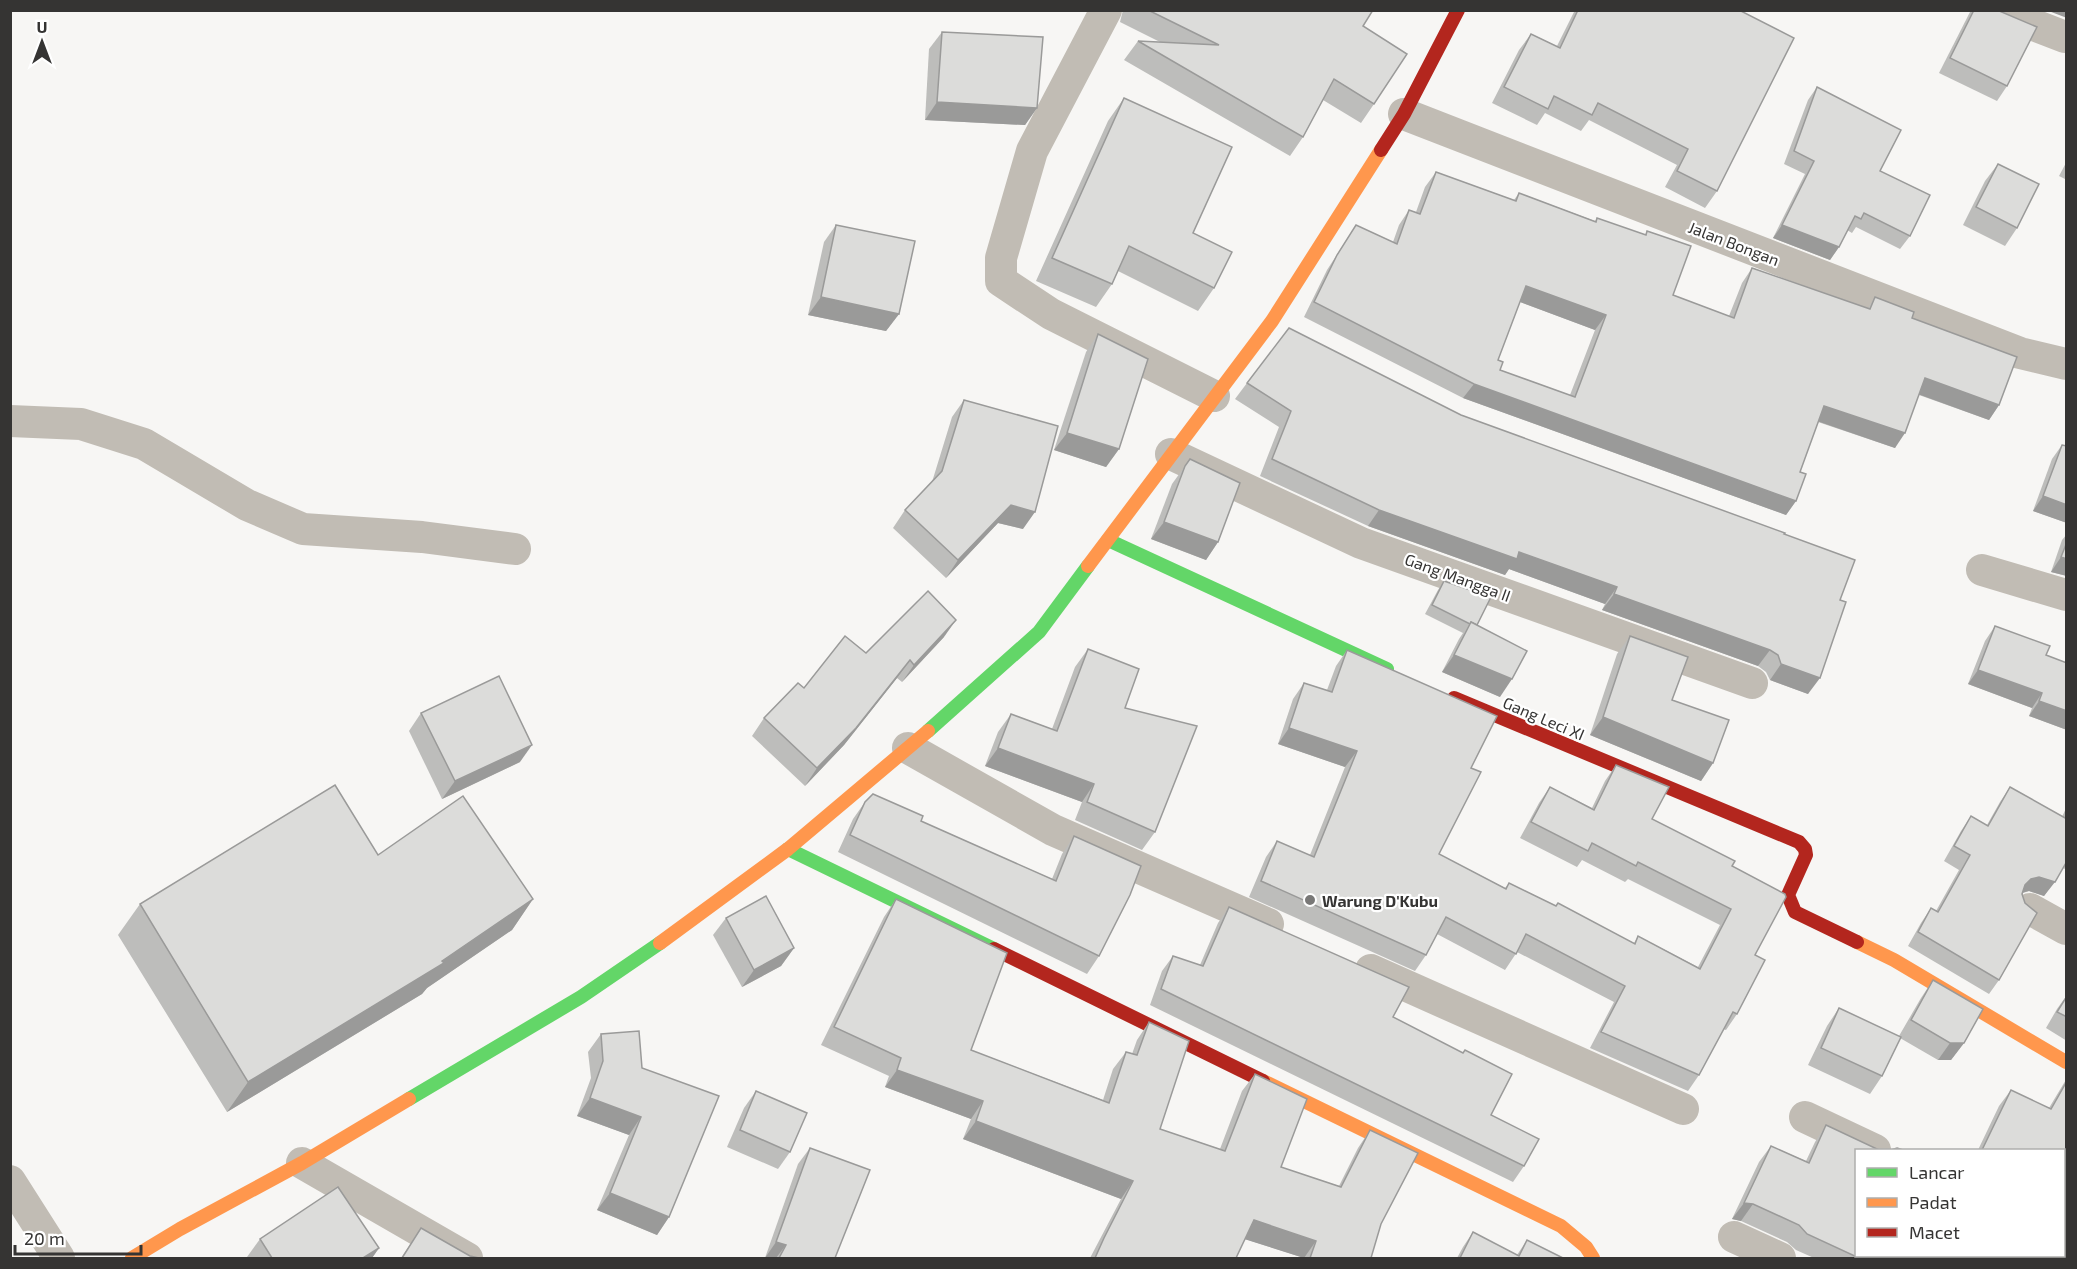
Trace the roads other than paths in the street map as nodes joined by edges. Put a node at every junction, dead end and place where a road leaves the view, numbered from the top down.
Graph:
1 (1106, 10) edge
2 (1458, 10) edge
3 (1995, 10) edge
4 (2065, 37) edge
5 (1404, 114) junction
6 (2067, 364) edge
7 (1214, 396) junction
8 (10, 420) edge
9 (1171, 454) junction
10 (1108, 540) junction
11 (515, 549) dead end
12 (1982, 570) dead end
13 (2067, 595) edge
14 (1395, 672) edge
15 (1752, 683) dead end
16 (1438, 691) edge
17 (908, 748) junction
18 (788, 849) junction
19 (2030, 909) edge
20 (2067, 929) edge
21 (1290, 934) edge
22 (1345, 959) edge
23 (2067, 1062) edge
24 (1683, 1109) dead end
25 (1805, 1117) dead end
26 (1873, 1149) edge
27 (302, 1163) junction
28 (10, 1181) edge
29 (1734, 1237) dead end
30 (59, 1258) edge
31 (132, 1258) edge
32 (467, 1258) edge
33 (1593, 1258) edge
34 (1780, 1258) edge

1 - 7 street
2 - 5 street
3 - 4 street
5 - 6 street, Jalan Bongan
5 - 7 street
7 - 9 street
8 - 11 street
9 - 10 street
9 - 15 street, Gang Mangga II
10 - 14 street
10 - 17 street
12 - 13 street
16 - 23 street, Gang Leci XI
17 - 18 street
17 - 21 street
18 - 27 street
18 - 33 street
19 - 20 street
22 - 24 street
25 - 26 street
27 - 31 street
27 - 32 street
28 - 30 street
29 - 34 street

